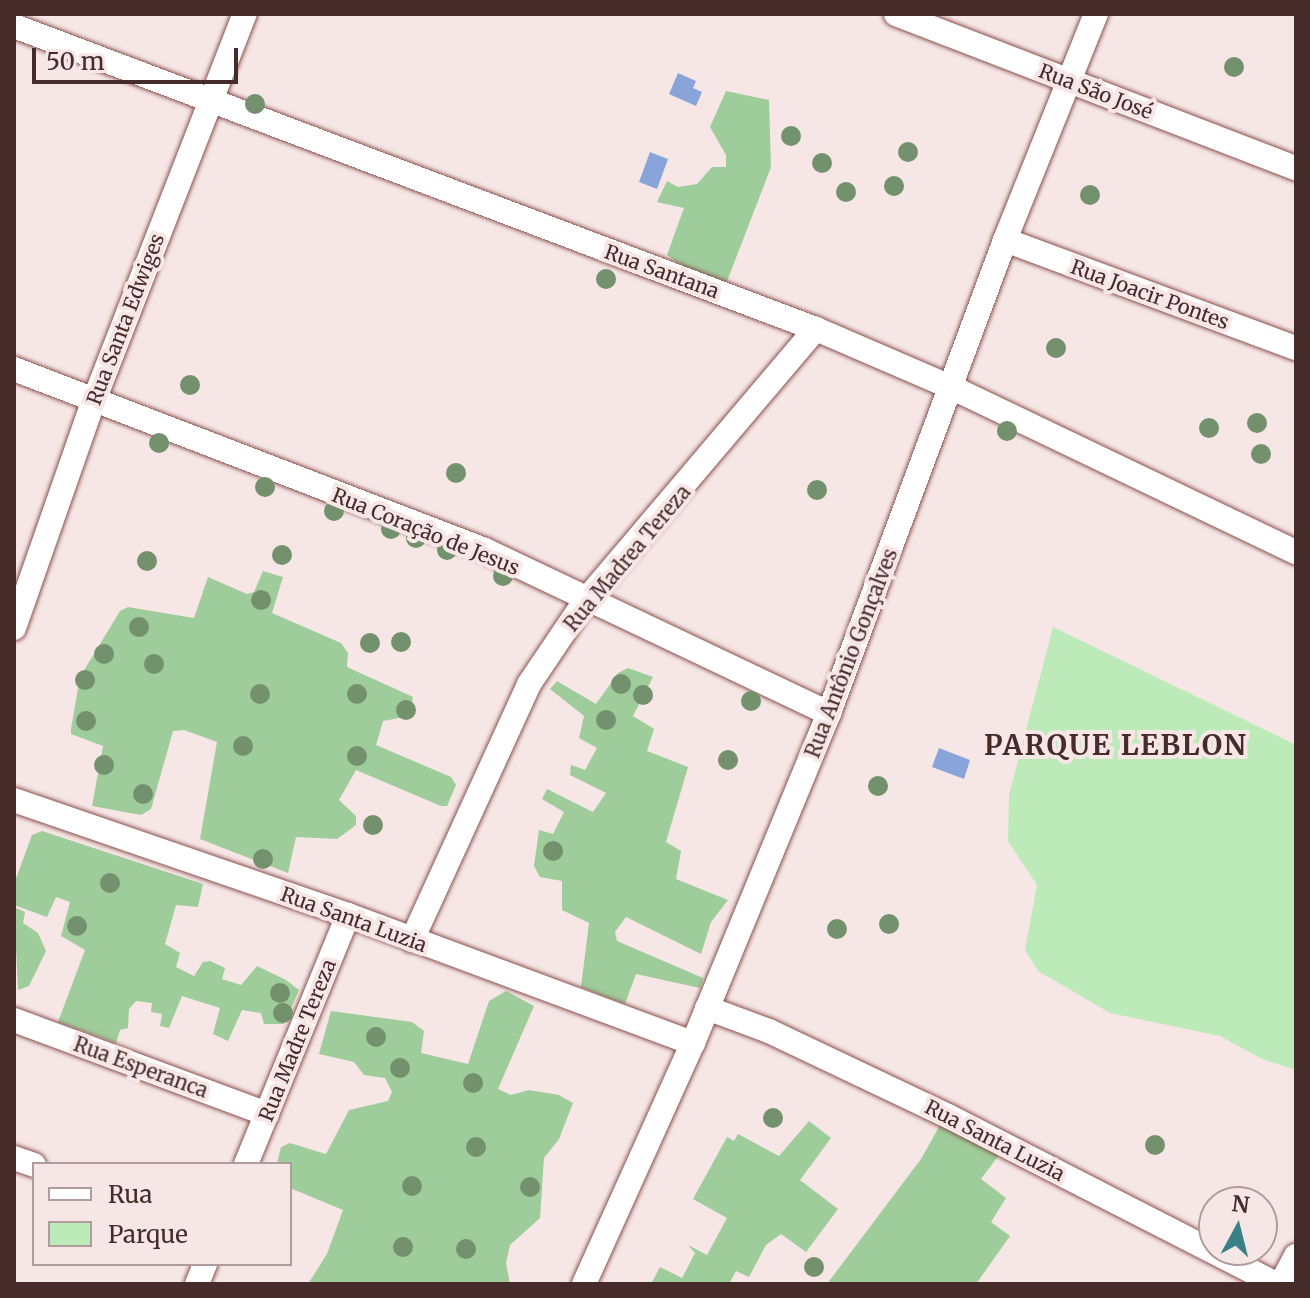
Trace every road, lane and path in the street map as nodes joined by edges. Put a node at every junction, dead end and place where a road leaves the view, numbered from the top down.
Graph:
1 (245, 14) edge
2 (896, 14) edge
3 (1096, 14) edge
4 (14, 26) edge
5 (1070, 81) junction
6 (209, 102) junction
7 (1296, 168) edge
8 (1005, 240) junction
9 (816, 329) junction
10 (1296, 348) edge
11 (14, 369) edge
12 (953, 388) junction
13 (93, 403) junction
14 (1296, 552) edge
15 (585, 601) junction
16 (14, 628) edge
17 (829, 713) junction
18 (14, 800) edge
19 (348, 915) junction
20 (412, 940) junction
21 (707, 1008) junction
22 (14, 1020) edge
23 (693, 1043) junction
24 (267, 1114) junction
25 (247, 1162) edge
26 (1296, 1256) edge
27 (584, 1284) edge
28 (1279, 1284) edge

1 - 6 street, Rua Santa Edwiges
2 - 5 street, Rua São José
3 - 5 street, Rua Antônio Gonçalves
4 - 6 street, Rua Santana
5 - 7 street, Rua São José
5 - 8 street, Rua Antônio Gonçalves
6 - 9 street, Rua Santana
6 - 13 street, Rua Santa Edwiges
8 - 10 street, Rua Joacir Pontes
8 - 12 street, Rua Antônio Gonçalves
9 - 12 street, Rua Santana
9 - 15 street, Rua Madrea Tereza
11 - 13 street, Rua Coração de Jesus
12 - 14 street, Rua Santana
12 - 17 street, Rua Antônio Gonçalves
13 - 15 street, Rua Coração de Jesus
13 - 16 street, Rua Santa Edwiges
15 - 17 street, Rua Coração de Jesus
15 - 20 street, Rua Madrea Tereza
17 - 21 street, Rua Antônio Gonçalves
18 - 19 street, Rua Santa Luzia
19 - 20 street, Rua Santa Luzia
19 - 24 street, Rua Madre Tereza
20 - 23 street, Rua Santa Luzia
21 - 23 street, Rua Antônio Gonçalves
21 - 28 street, Rua Santa Luzia
22 - 24 street, Rua Esperanca
23 - 27 street, Rua Antônio Gonçalves
24 - 25 street, Rua Madre Tereza
26 - 28 street

